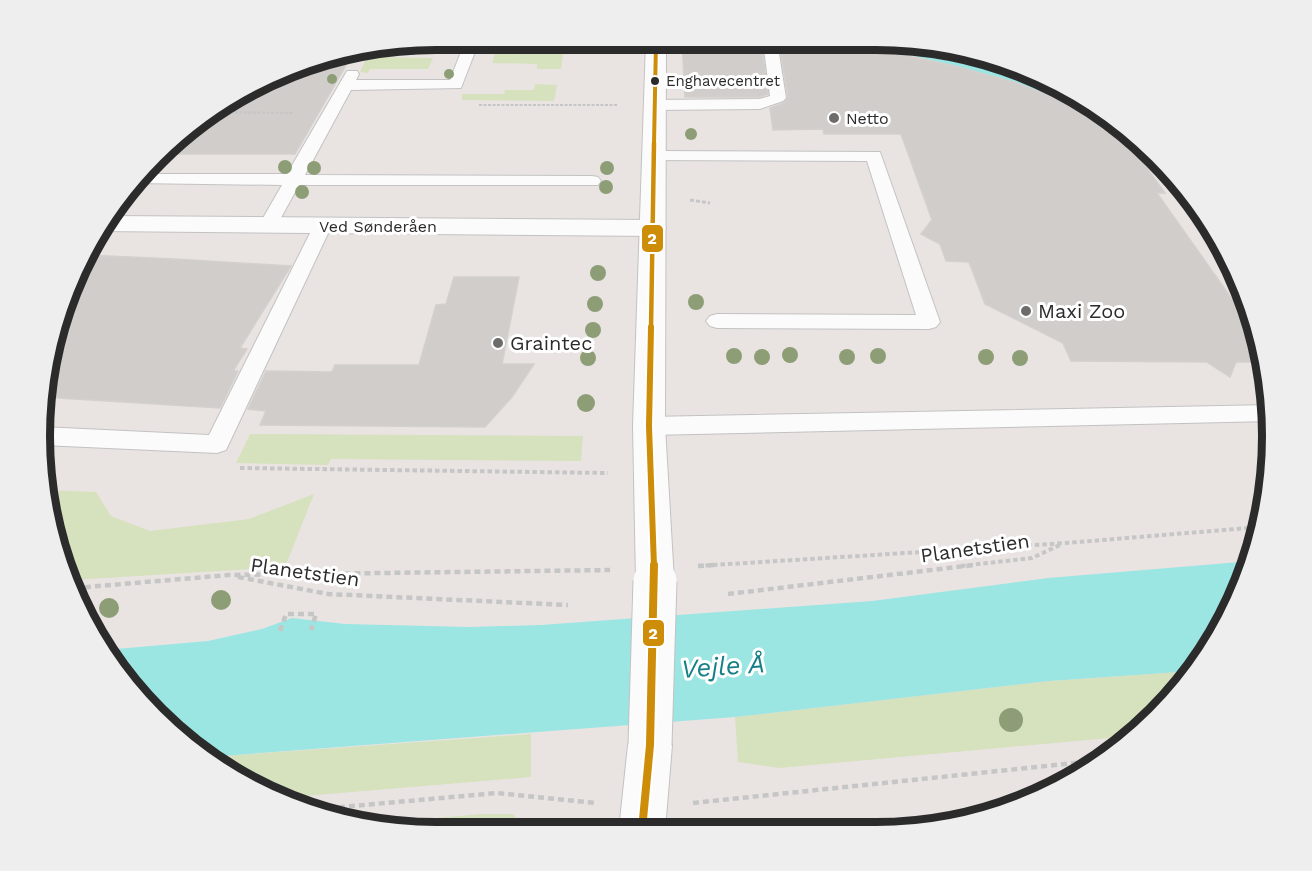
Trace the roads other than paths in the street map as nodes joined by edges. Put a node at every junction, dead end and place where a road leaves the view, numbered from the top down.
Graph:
1 (469, 50) edge
2 (656, 50) edge
3 (771, 50) edge
4 (655, 105) junction
5 (654, 156) junction
6 (147, 179) edge
7 (293, 180) junction
8 (592, 181) dead end
9 (113, 224) edge
10 (268, 225) junction
11 (323, 225) junction
12 (653, 228) junction
13 (717, 321) dead end
14 (1262, 413) edge
15 (650, 426) junction
16 (50, 436) edge
17 (644, 819) edge

1 - 7 lane
2 - 4 main road
3 - 4 lane
4 - 5 main road
5 - 12 main road
5 - 13 lane
6 - 7 lane
7 - 8 lane
7 - 10 lane
9 - 10 main road, Ved Sønderåen
10 - 11 main road, Ved Sønderåen
11 - 12 main road, Ved Sønderåen
11 - 16 lane
12 - 15 main road
14 - 15 lane
15 - 17 main road, bridge

